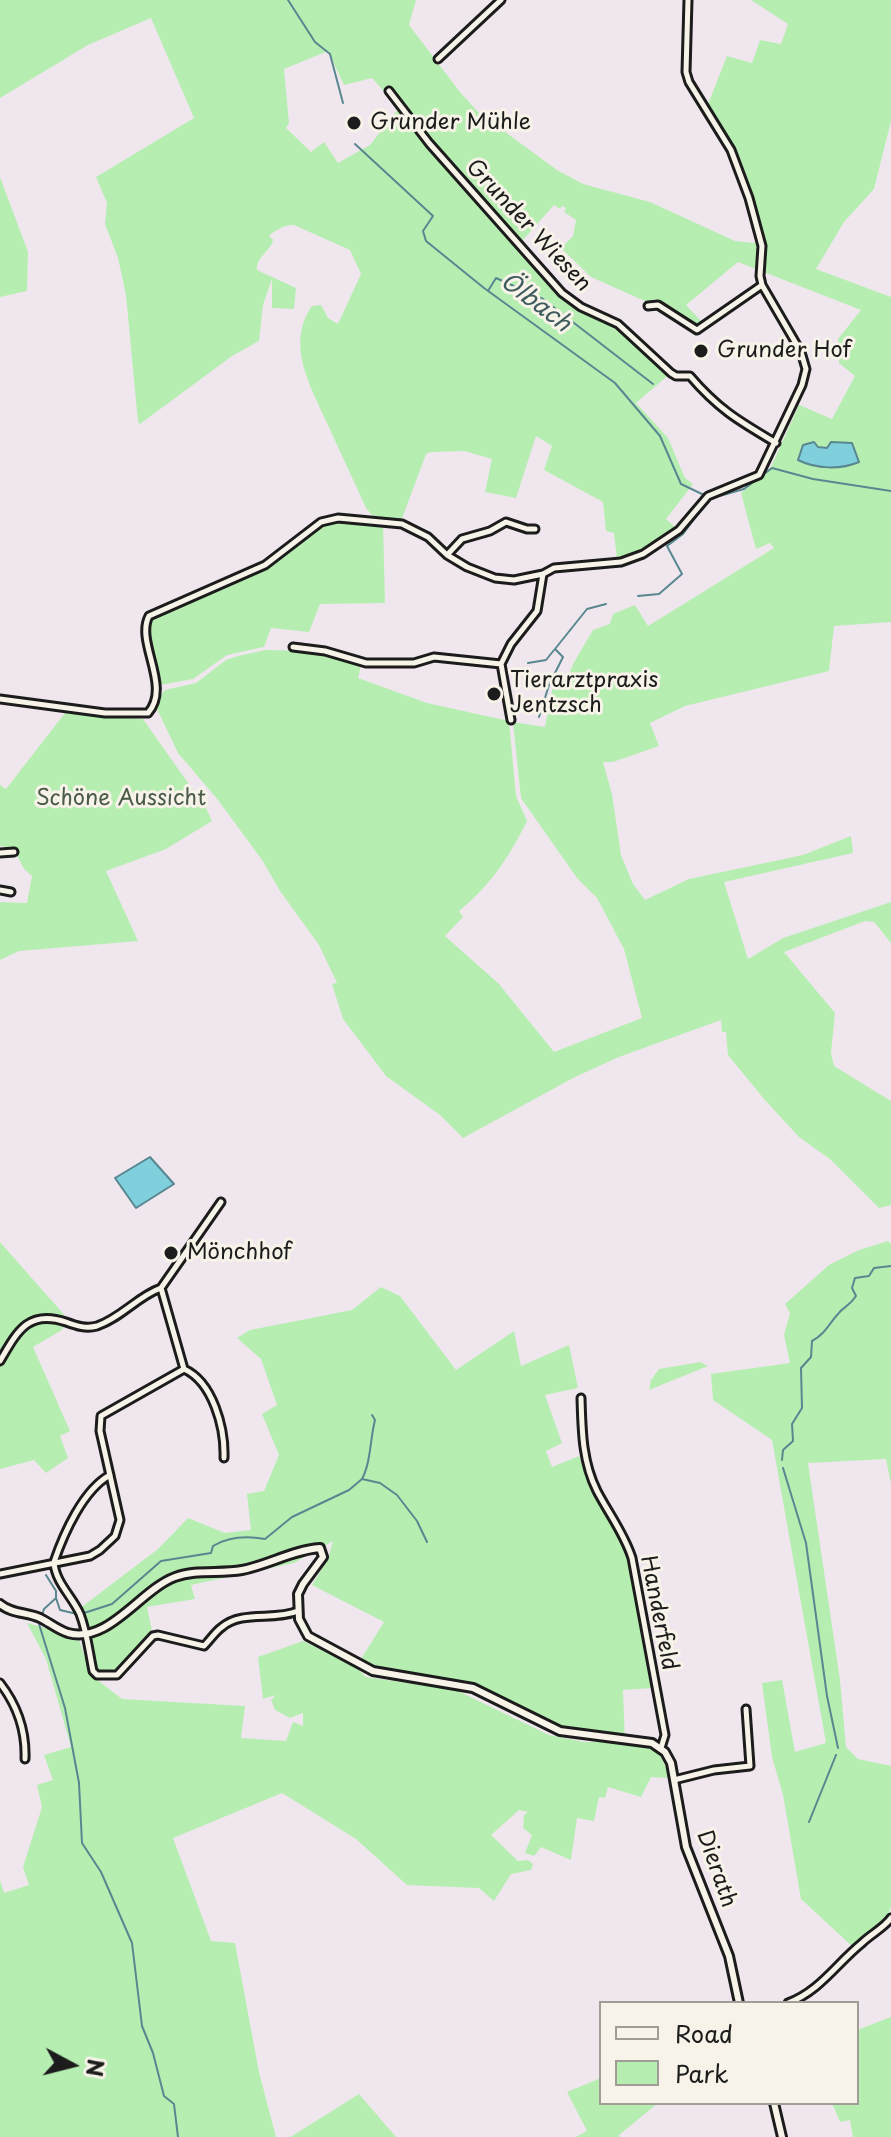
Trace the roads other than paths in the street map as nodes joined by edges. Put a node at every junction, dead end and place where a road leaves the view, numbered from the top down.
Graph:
1 (501, 0) edge
2 (688, 0) edge
3 (438, 59) dead end
4 (389, 91) dead end
5 (762, 285) junction
6 (648, 306) dead end
7 (776, 443) junction
8 (535, 529) dead end
9 (447, 555) junction
10 (543, 574) junction
11 (293, 647) dead end
12 (501, 664) junction
13 (0, 699) edge
14 (511, 720) dead end
15 (14, 852) dead end
16 (0, 853) edge
17 (0, 890) edge
18 (11, 892) dead end
19 (221, 1202) dead end
20 (161, 1288) junction
21 (0, 1361) edge
22 (184, 1369) junction
23 (581, 1398) dead end
24 (224, 1458) dead end
25 (110, 1475) junction
26 (54, 1562) junction
27 (0, 1574) edge
28 (0, 1604) edge
29 (298, 1611) junction
30 (86, 1633) junction
31 (0, 1680) edge
32 (746, 1709) dead end
33 (661, 1748) junction
34 (25, 1759) dead end
35 (674, 1780) junction
36 (891, 1918) edge
37 (739, 2001) edge
38 (792, 2001) edge
39 (774, 2105) edge
40 (782, 2137) edge

1 - 3 street
2 - 5 street
4 - 7 street, Grunder Wiesen
5 - 6 street
5 - 7 street
7 - 10 street
8 - 9 street
9 - 10 street
9 - 13 street
10 - 12 street
11 - 12 street
12 - 14 street
15 - 16 street
17 - 18 street
19 - 20 street
20 - 21 street
20 - 22 street
22 - 24 street
22 - 25 street
23 - 33 street, Handerfeld
25 - 26 street
25 - 26 street
26 - 27 street
26 - 30 street
28 - 30 street
29 - 30 street
29 - 30 street
29 - 33 street
31 - 34 street
32 - 35 street
33 - 35 street, Dierath
35 - 37 street, Dierath
36 - 38 street
39 - 40 street

